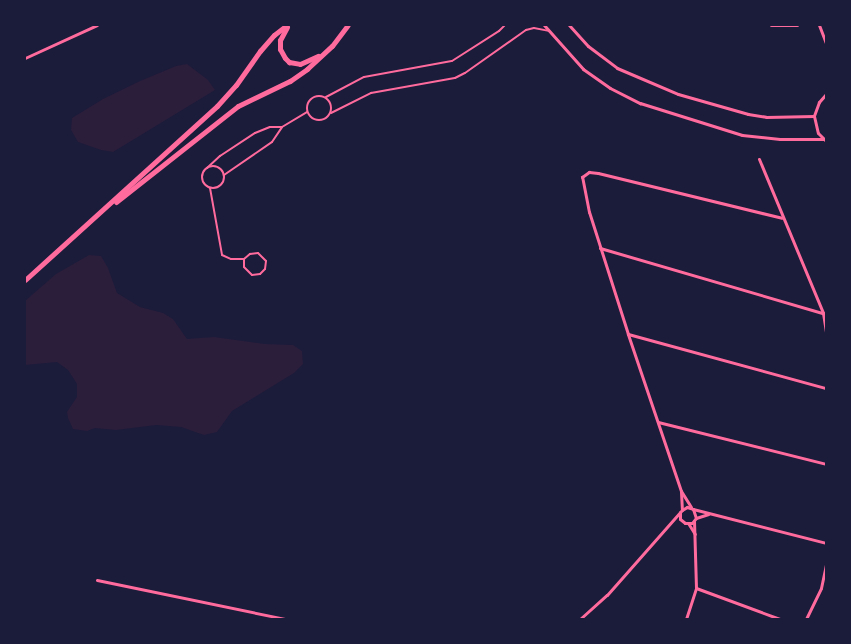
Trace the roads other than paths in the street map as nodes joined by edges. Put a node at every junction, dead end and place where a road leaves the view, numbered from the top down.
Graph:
1 (97, 25) edge
2 (288, 25) edge
3 (348, 25) edge
4 (505, 25) edge
5 (544, 25) edge
6 (569, 25) edge
7 (771, 25) edge
8 (797, 25) edge
9 (819, 25) edge
10 (549, 31) junction
11 (826, 42) edge
12 (332, 46) junction
13 (25, 58) edge
14 (826, 94) edge
15 (326, 97) junction
16 (308, 112) junction
17 (331, 113) junction
18 (814, 116) junction
19 (282, 127) junction
20 (825, 140) edge
21 (759, 159) dead end
22 (207, 168) junction
23 (224, 175) junction
24 (210, 188) junction
25 (100, 214) junction
26 (782, 218) junction
27 (600, 248) junction
28 (244, 259) junction
29 (25, 280) edge
30 (825, 314) edge
31 (826, 332) edge
32 (628, 334) junction
33 (826, 388) edge
34 (658, 422) junction
35 (826, 464) edge
36 (681, 491) junction
37 (692, 508) junction
38 (681, 511) junction
39 (709, 514) junction
40 (680, 519) junction
41 (695, 519) junction
42 (688, 524) junction
43 (668, 525) junction
44 (695, 534) junction
45 (826, 543) edge
46 (826, 564) edge
47 (97, 580) dead end
48 (696, 588) junction
49 (286, 619) edge
50 (580, 619) edge
51 (686, 619) edge
52 (780, 619) edge
53 (806, 619) edge

1 - 13 street
2 - 12 main road
2 - 25 main road
3 - 12 main road
4 - 15 lane
5 - 10 street
6 - 18 street
7 - 8 street
9 - 11 street
10 - 17 lane
10 - 20 street
12 - 25 main road
14 - 18 street
15 - 16 lane
15 - 17 lane
16 - 17 lane
16 - 19 lane
18 - 20 street
19 - 22 lane
19 - 23 lane
21 - 26 street
22 - 23 lane
22 - 24 lane
23 - 24 lane
24 - 28 lane
25 - 29 main road
26 - 27 street
26 - 30 street
27 - 30 street
27 - 32 street
28 - 28 lane
30 - 31 street
32 - 33 street
32 - 34 street
34 - 35 street
34 - 36 street
36 - 37 street
36 - 38 street
37 - 38 street
37 - 39 street
37 - 41 street
38 - 40 street
38 - 43 street
39 - 41 street
39 - 45 street
40 - 42 street
40 - 43 street
41 - 42 street
41 - 44 street
42 - 44 street
43 - 50 street
44 - 48 street
46 - 53 street
47 - 49 street
48 - 51 street
48 - 52 street

